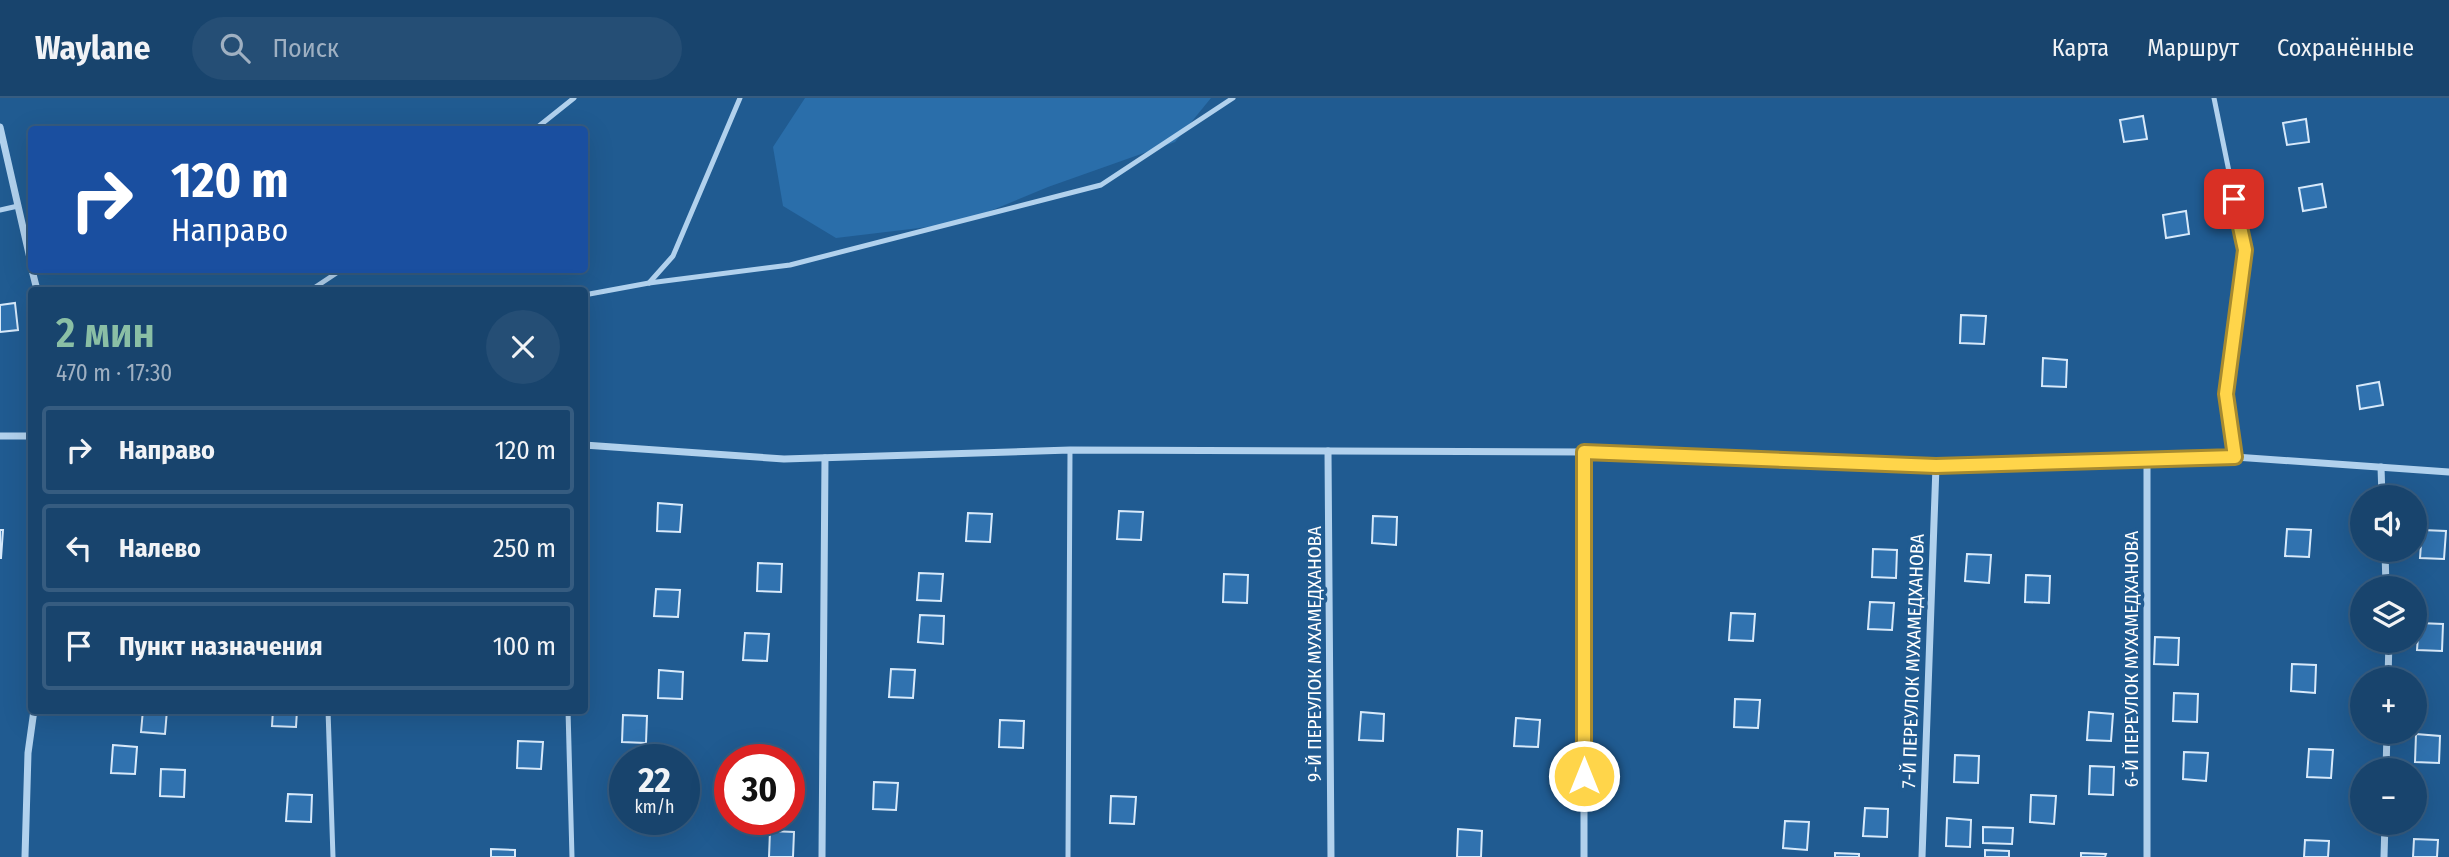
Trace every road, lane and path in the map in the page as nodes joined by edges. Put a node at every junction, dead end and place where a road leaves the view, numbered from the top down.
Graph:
1 (574, 98) edge
2 (740, 98) edge
3 (1233, 98) edge
4 (2214, 98) edge
5 (539, 126) edge
6 (0, 127) edge
7 (18, 206) junction
8 (0, 210) edge
9 (28, 250) edge
10 (336, 273) edge
11 (649, 283) junction
12 (315, 287) edge
13 (588, 294) edge
14 (0, 436) edge
15 (28, 436) edge
16 (588, 445) edge
17 (1070, 450) junction
18 (1328, 451) junction
19 (1584, 452) junction
20 (2235, 457) junction
21 (825, 458) junction
22 (2147, 460) junction
23 (1936, 466) junction
24 (2381, 467) junction
25 (2449, 472) edge
26 (2382, 485) edge
27 (33, 714) edge
28 (328, 714) edge
29 (568, 714) edge
30 (2385, 835) edge
31 (24, 857) edge
32 (333, 857) edge
33 (572, 857) edge
34 (822, 857) edge
35 (1068, 857) edge
36 (1331, 857) edge
37 (1584, 857) edge
38 (1922, 857) edge
39 (2147, 857) edge
40 (2384, 857) edge

1 - 5 lane
2 - 11 lane
3 - 11 lane
4 - 20 lane
6 - 7 street
7 - 8 lane
7 - 9 street
10 - 12 lane
11 - 13 lane
14 - 15 street
16 - 21 street
17 - 18 street
17 - 21 street
17 - 35 lane
18 - 19 street
18 - 36 street, 9-Й ПЕРЕУЛОК МУХАМЕДХАНОВА
19 - 23 street
19 - 37 street
20 - 22 street
20 - 24 street
21 - 34 street
22 - 23 street
22 - 39 street, 6-Й ПЕРЕУЛОК МУХАМЕДХАНОВА
23 - 38 street, 7-Й ПЕРЕУЛОК МУХАМЕДХАНОВА
24 - 25 street
24 - 26 street
27 - 31 street
28 - 32 lane
29 - 33 lane
30 - 40 street

